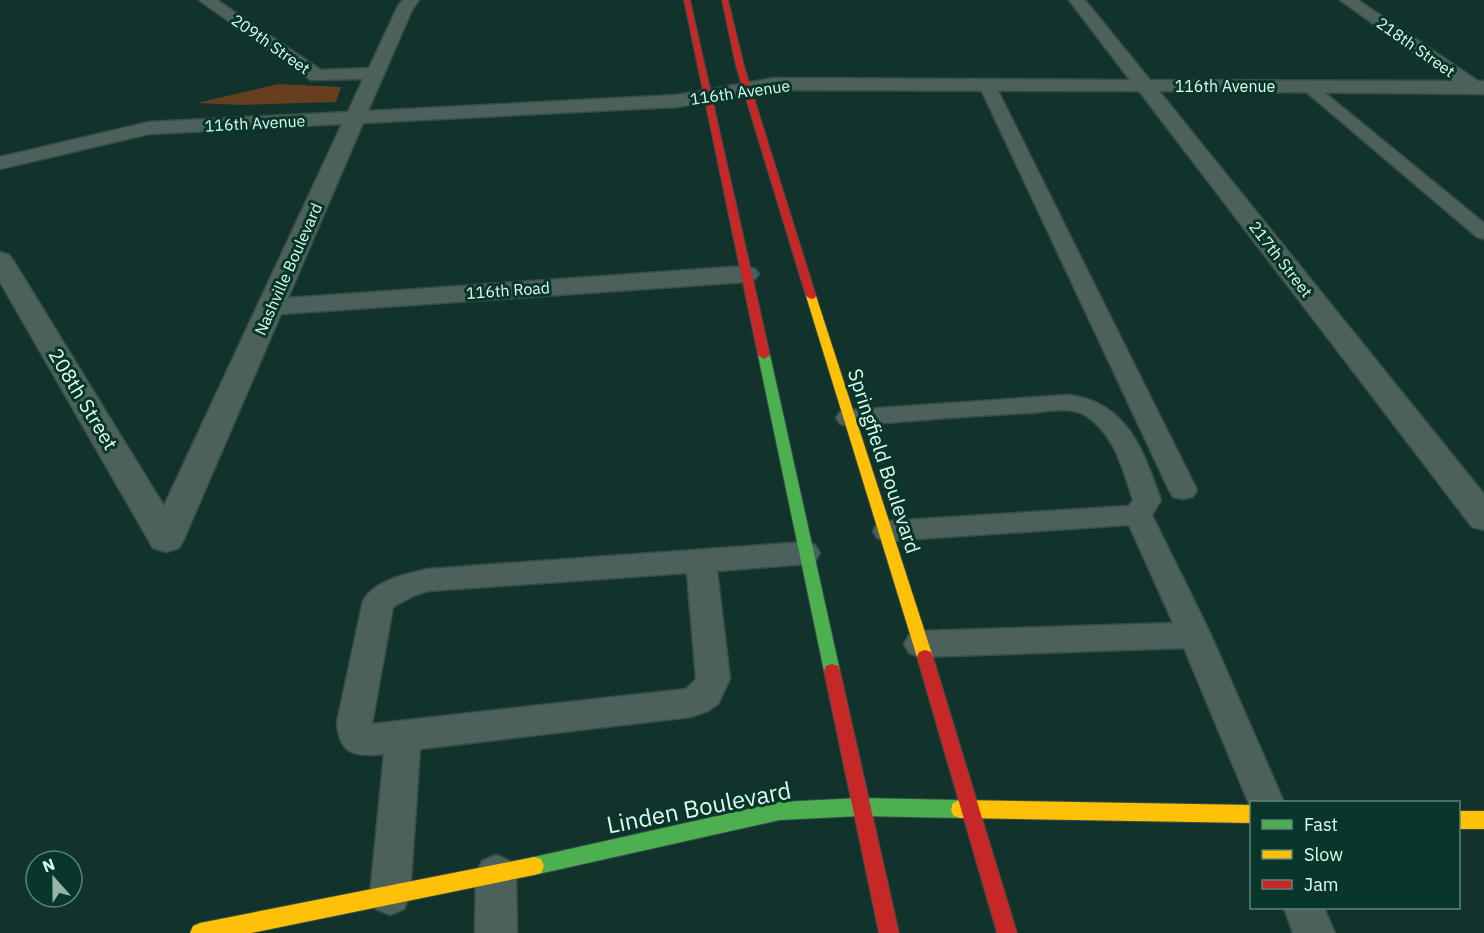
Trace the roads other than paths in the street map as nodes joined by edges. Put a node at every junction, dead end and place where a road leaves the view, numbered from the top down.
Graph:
1 (207, 0) edge
2 (411, 0) edge
3 (687, 0) edge
4 (726, 0) edge
5 (1077, 0) edge
6 (1348, 0) edge
7 (375, 73) junction
8 (987, 85) junction
9 (1145, 86) junction
10 (1309, 87) junction
11 (748, 89) junction
12 (1481, 90) edge
13 (706, 96) junction
14 (355, 118) junction
15 (0, 163) edge
16 (1484, 233) edge
17 (0, 260) edge
18 (746, 274) junction
19 (270, 307) junction
20 (849, 418) junction
21 (1183, 490) dead end
22 (1138, 515) junction
23 (1484, 518) edge
24 (887, 531) junction
25 (166, 539) joint
26 (805, 553) junction
27 (701, 561) junction
28 (1196, 635) junction
29 (920, 644) junction
30 (403, 736) junction
31 (1266, 801) edge
32 (860, 807) junction
33 (968, 809) junction
34 (1250, 814) edge
35 (1460, 820) edge
36 (1484, 820) edge
37 (496, 874) junction
38 (390, 895) junction
39 (1304, 909) edge
40 (200, 933) edge
41 (496, 933) edge
42 (889, 933) edge
43 (1007, 933) edge
44 (1314, 933) edge

1 - 7 street, 209th Street
2 - 7 street, Nashville Boulevard
3 - 13 main road
4 - 11 main road, Springfield Boulevard
5 - 9 street, 217th Street
6 - 12 street, 218th Street
7 - 14 street, Nashville Boulevard
8 - 9 street, 116th Avenue
8 - 11 street, 116th Avenue
8 - 21 lane
9 - 10 street, 116th Avenue
9 - 23 street, 217th Street
10 - 12 street, 116th Avenue
10 - 16 lane
11 - 13 street, 116th Avenue
11 - 20 main road, Springfield Boulevard
13 - 14 street, 116th Avenue
13 - 18 main road
14 - 15 street, 116th Avenue
14 - 19 street, Nashville Boulevard
17 - 25 street, 208th Street
18 - 19 street, 116th Road
18 - 26 main road
19 - 25 street, Nashville Boulevard
20 - 22 lane
20 - 24 main road, Springfield Boulevard
22 - 24 lane
22 - 28 lane
24 - 29 main road, Springfield Boulevard
26 - 27 lane
26 - 32 main road
27 - 30 lane
27 - 30 lane
28 - 29 lane
28 - 31 lane
29 - 33 main road, Springfield Boulevard
30 - 38 lane
32 - 33 main road, Linden Boulevard
32 - 37 main road, Linden Boulevard
32 - 42 main road
33 - 34 main road, Linden Boulevard
33 - 43 main road, Springfield Boulevard
35 - 36 main road
37 - 38 main road, Linden Boulevard
37 - 41 lane
38 - 40 main road, Linden Boulevard
39 - 44 lane

